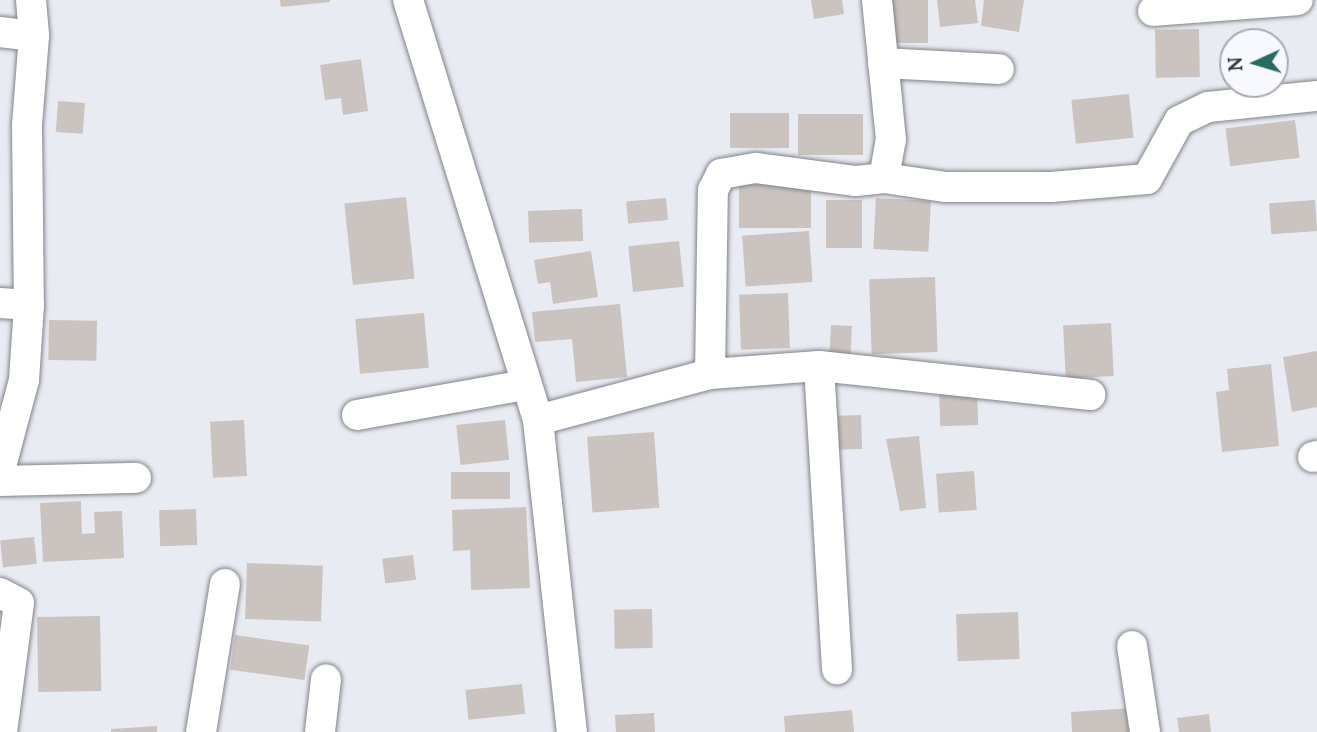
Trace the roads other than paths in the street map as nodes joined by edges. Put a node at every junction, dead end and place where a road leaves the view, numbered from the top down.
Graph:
1 (31, 0) edge
2 (408, 0) edge
3 (877, 0) edge
4 (1298, 0) edge
5 (1153, 11) dead end
6 (0, 32) edge
7 (34, 36) junction
8 (883, 64) junction
9 (999, 69) dead end
10 (1317, 96) edge
11 (884, 178) junction
12 (0, 303) edge
13 (29, 305) junction
14 (819, 366) junction
15 (710, 374) junction
16 (526, 385) junction
17 (1090, 395) dead end
18 (357, 415) dead end
19 (538, 420) junction
20 (5, 432) edge
21 (0, 470) edge
22 (136, 478) dead end
23 (0, 481) edge
24 (225, 584) dead end
25 (0, 593) edge
26 (1132, 646) dead end
27 (837, 669) dead end
28 (326, 679) dead end
29 (2, 732) edge
30 (201, 732) edge
31 (320, 732) edge
32 (572, 732) edge
33 (1145, 732) edge

1 - 7 street
2 - 16 street
3 - 8 street
4 - 5 street
6 - 7 street
7 - 13 street
8 - 9 street
8 - 11 street
10 - 11 street
11 - 15 street
12 - 13 street
13 - 20 street
14 - 15 street
14 - 17 street
14 - 27 street
15 - 19 street
16 - 18 street
16 - 19 street
19 - 32 street
20 - 21 street
22 - 23 street
24 - 30 street
25 - 29 street
26 - 33 street
28 - 31 street

